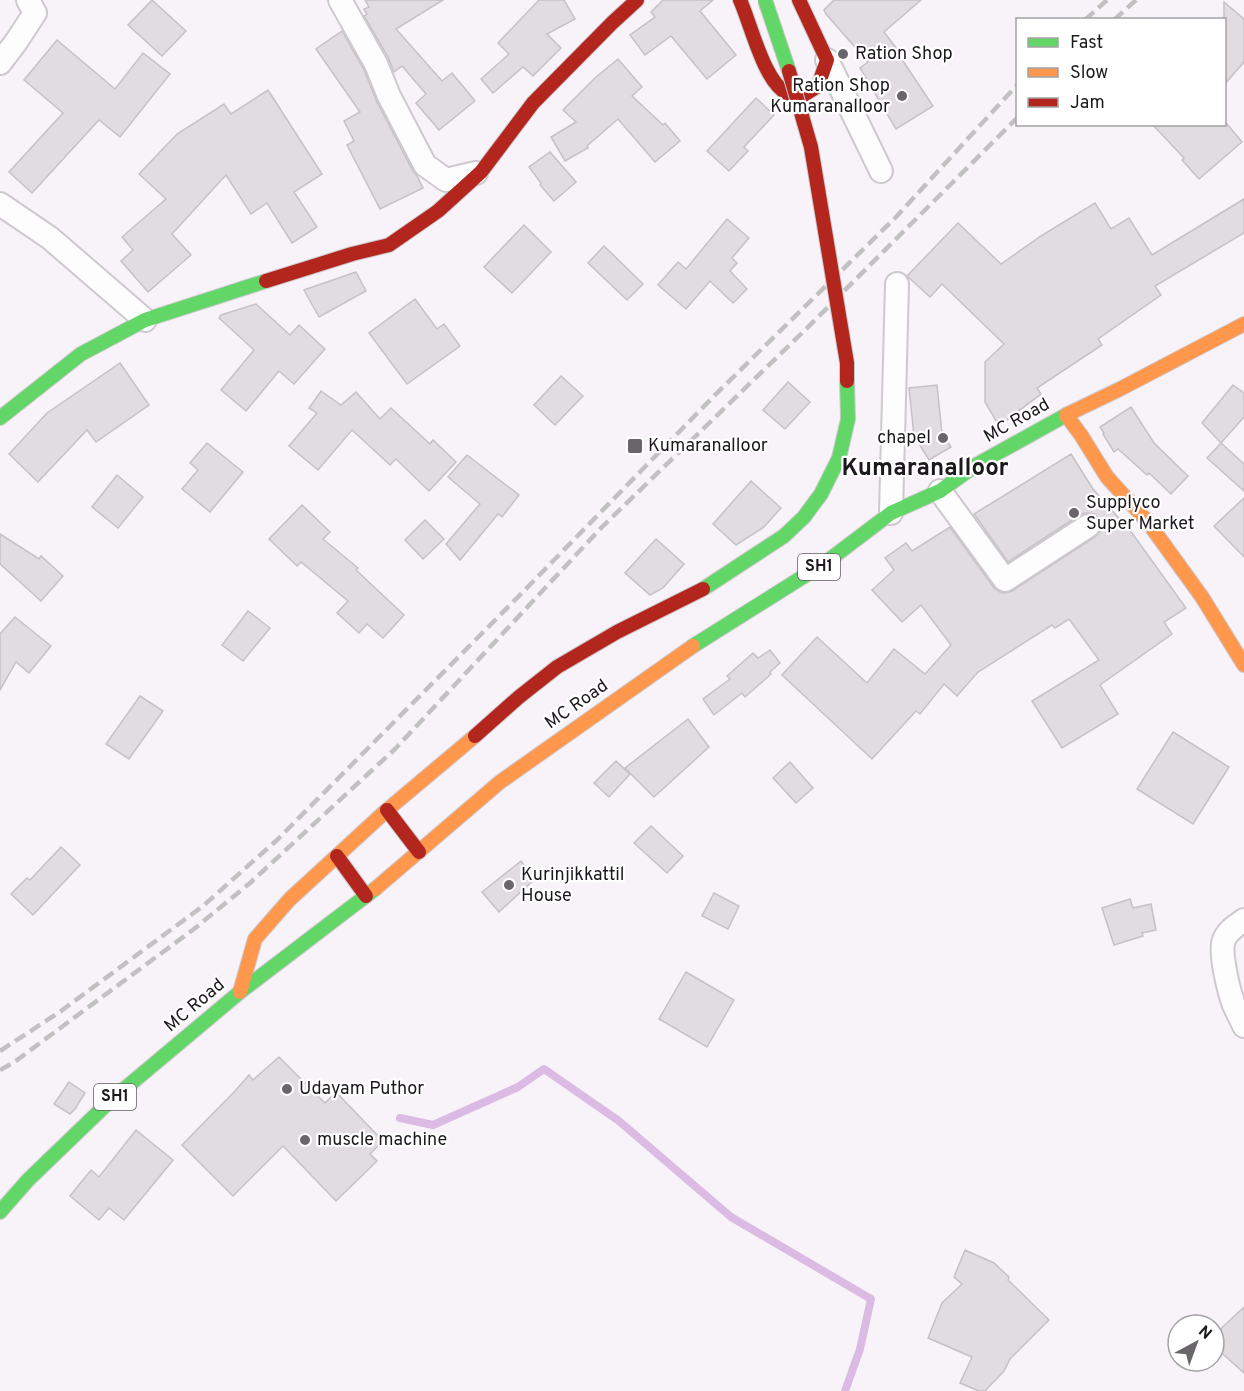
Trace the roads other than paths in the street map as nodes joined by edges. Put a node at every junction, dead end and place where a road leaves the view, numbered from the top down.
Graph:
1 (28, 0) edge
2 (340, 0) edge
3 (637, 0) edge
4 (740, 0) edge
5 (765, 0) edge
6 (799, 0) edge
7 (827, 60) junction
8 (0, 63) edge
9 (881, 171) dead end
10 (481, 172) junction
11 (0, 204) edge
12 (897, 284) dead end
13 (146, 320) junction
14 (1244, 324) edge
15 (1066, 415) junction
16 (0, 418) edge
17 (940, 491) junction
18 (891, 513) junction
19 (1088, 526) dead end
20 (1244, 665) edge
21 (387, 810) junction
22 (419, 852) junction
23 (336, 856) junction
24 (366, 897) junction
25 (1244, 920) edge
26 (240, 992) junction
27 (1244, 1026) edge
28 (0, 1212) edge

1 - 8 street
2 - 10 street
3 - 10 main road
4 - 7 main road
5 - 21 main road, bridge
6 - 7 main road
7 - 9 street
10 - 13 main road
11 - 13 street
12 - 18 street
13 - 16 main road
14 - 15 main road, MC Road / SH1
15 - 17 main road, MC Road / SH1
15 - 20 main road
17 - 18 main road, MC Road / SH1
17 - 19 street
18 - 22 main road, MC Road / SH1
21 - 22 main road
21 - 23 main road
22 - 24 main road, MC Road / SH1
23 - 24 main road
23 - 26 main road
24 - 26 main road, MC Road / SH1
25 - 27 street
26 - 28 main road, MC Road / SH1

